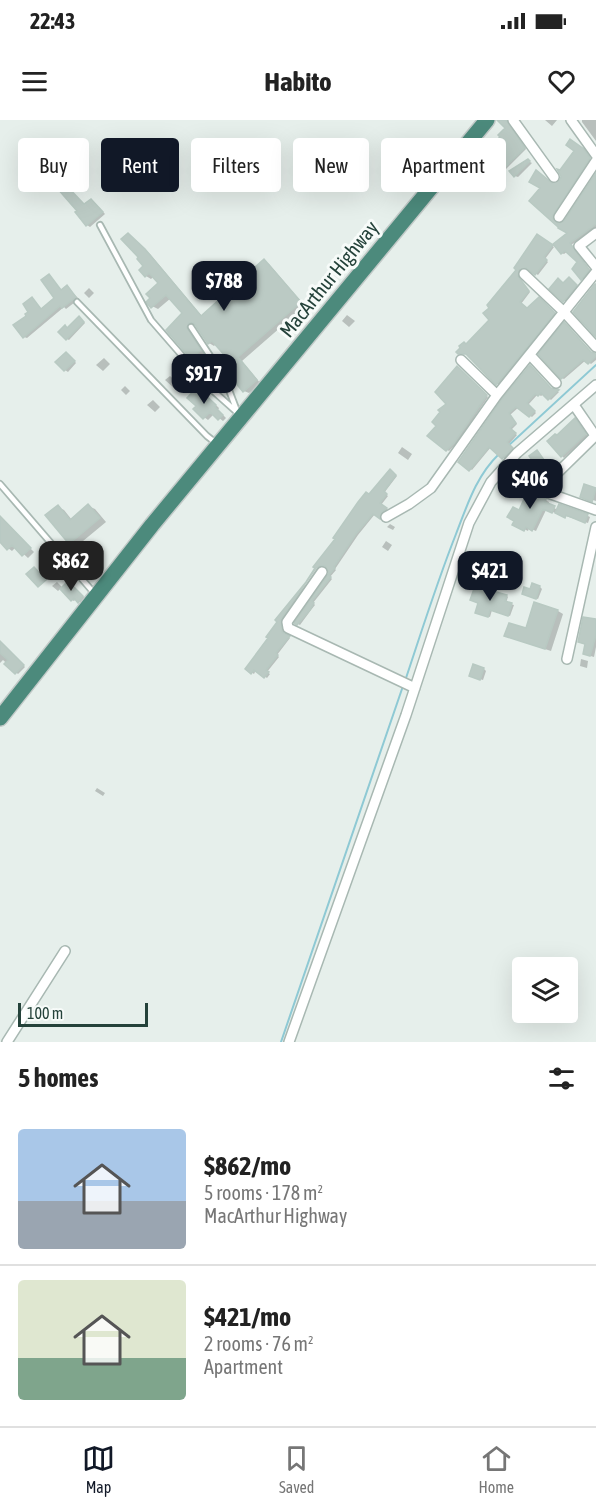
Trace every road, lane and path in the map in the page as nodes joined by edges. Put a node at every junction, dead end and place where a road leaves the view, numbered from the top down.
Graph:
1 (486, 120) edge
2 (513, 120) edge
3 (571, 120) edge
4 (596, 155) edge
5 (596, 161) edge
6 (554, 177) dead end
7 (559, 217) dead end
8 (100, 225) dead end
9 (596, 233) edge
10 (596, 267) edge
11 (596, 272) edge
12 (524, 274) dead end
13 (77, 302) dead end
14 (564, 312) junction
15 (191, 327) dead end
16 (596, 347) edge
17 (530, 355) junction
18 (461, 360) dead end
19 (556, 383) dead end
20 (596, 385) edge
21 (497, 395) junction
22 (574, 405) junction
23 (240, 415) junction
24 (595, 436) edge
25 (219, 445) junction
26 (0, 484) edge
27 (596, 510) edge
28 (386, 517) dead end
29 (596, 527) edge
30 (322, 572) dead end
31 (96, 595) junction
32 (567, 659) dead end
33 (415, 688) junction
34 (0, 718) edge
35 (66, 951) dead end
36 (7, 1042) edge
37 (290, 1042) edge

1 - 23 highway, MacArthur Highway
2 - 6 street
3 - 4 street
5 - 7 street
8 - 23 lane
9 - 10 street
11 - 14 street
12 - 14 street
13 - 25 lane
14 - 16 street
14 - 17 street
15 - 23 lane
17 - 19 street
17 - 21 street
18 - 21 street
20 - 22 street
21 - 28 street
22 - 24 street
22 - 33 street
23 - 25 highway, MacArthur Highway
24 - 27 street
25 - 31 highway, MacArthur Highway
26 - 31 lane
29 - 32 street
30 - 33 street
31 - 34 highway, MacArthur Highway
33 - 37 street
35 - 36 street

